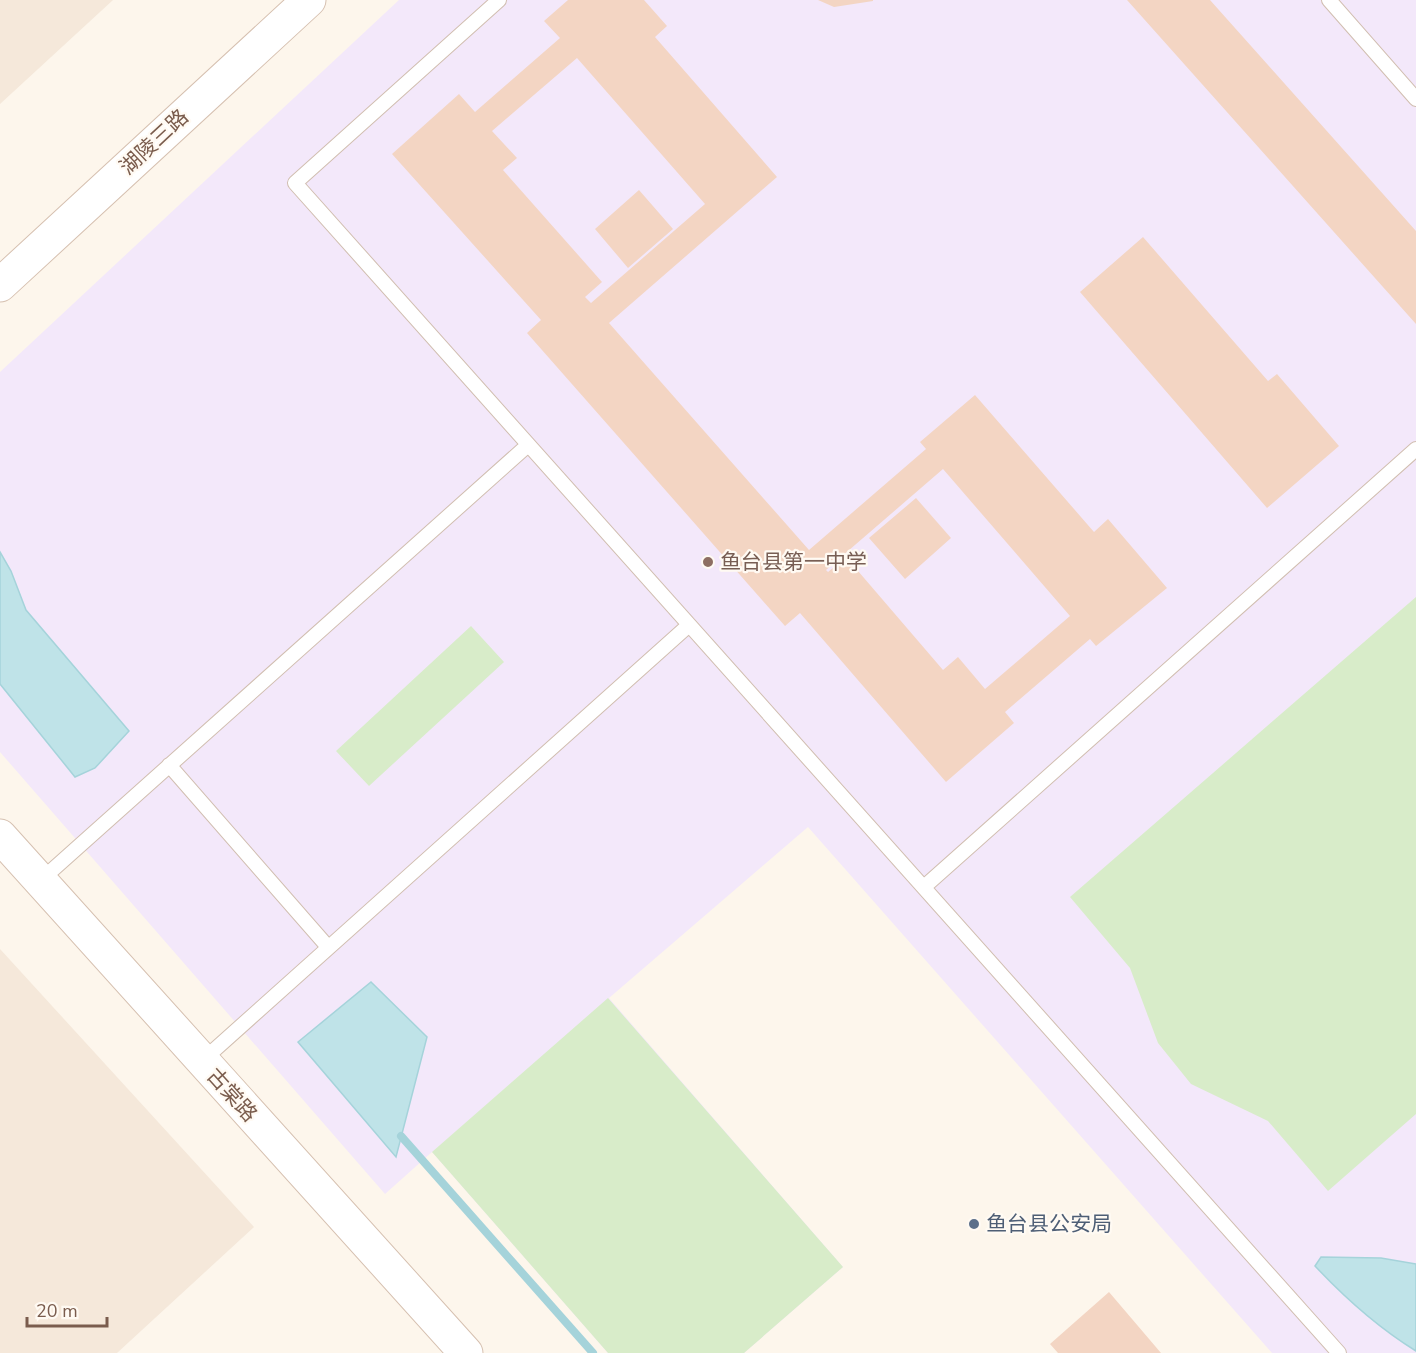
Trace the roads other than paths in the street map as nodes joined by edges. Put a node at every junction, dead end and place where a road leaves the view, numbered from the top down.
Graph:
1 (309, 0) edge
2 (499, 0) edge
3 (1329, 0) edge
4 (1416, 99) edge
5 (0, 285) edge
6 (528, 444) junction
7 (1416, 449) edge
8 (689, 625) junction
9 (170, 765) junction
10 (0, 836) edge
11 (40, 881) junction
12 (924, 887) junction
13 (328, 947) junction
14 (201, 1061) junction
15 (466, 1353) edge
16 (1339, 1353) edge

1 - 5 main road, 湖陵三路
2 - 6 lane
3 - 4 lane
6 - 8 lane
6 - 9 lane
7 - 12 lane
8 - 12 lane
8 - 13 lane
9 - 11 lane
9 - 13 lane
10 - 11 main road, 古棠路
11 - 14 main road, 古棠路
12 - 16 lane
13 - 14 lane
14 - 15 main road, 古棠路

